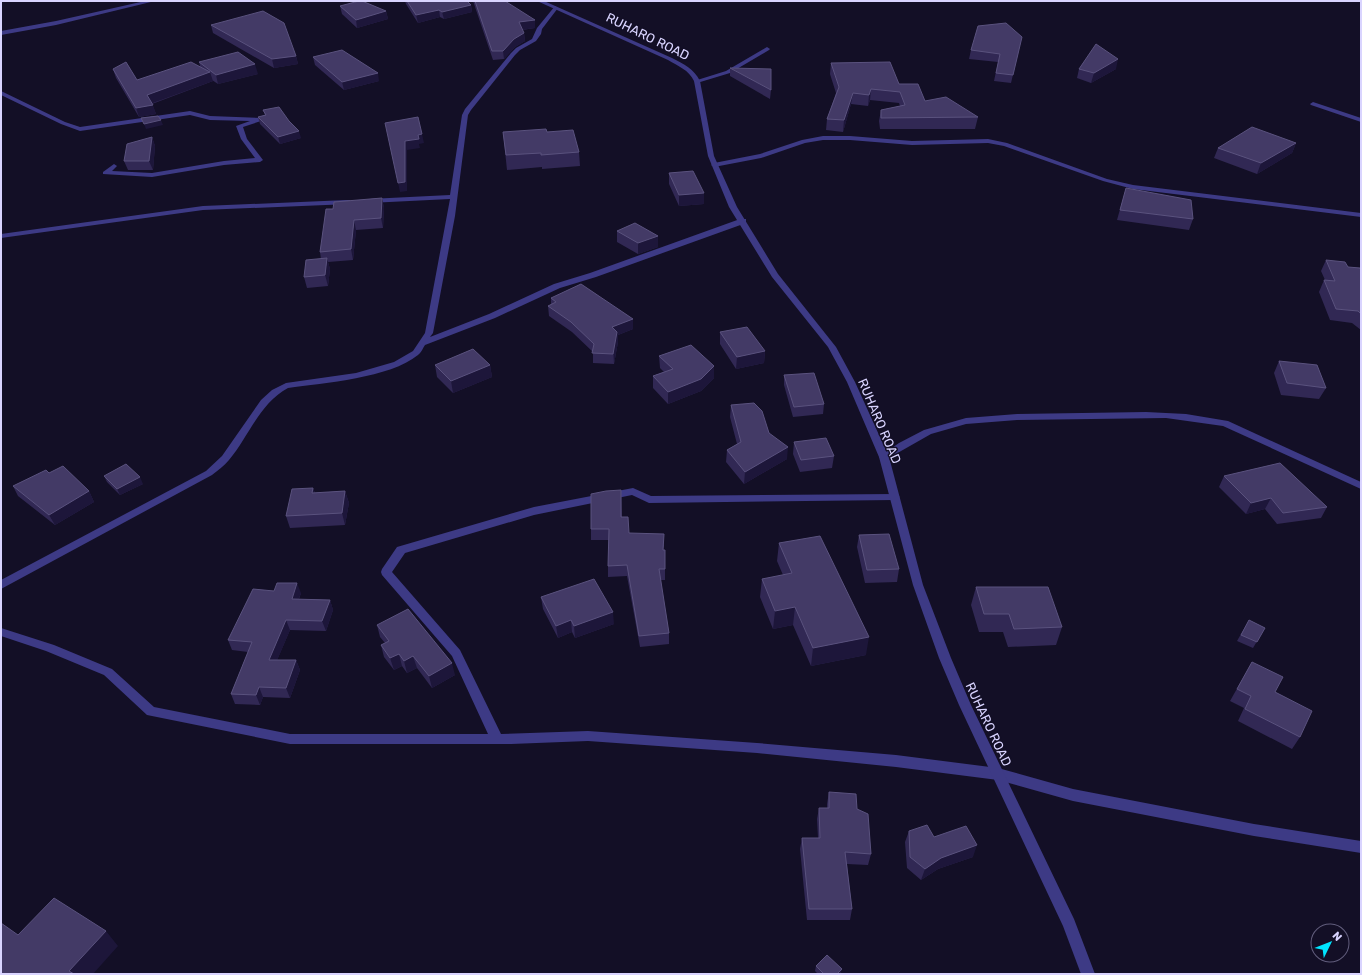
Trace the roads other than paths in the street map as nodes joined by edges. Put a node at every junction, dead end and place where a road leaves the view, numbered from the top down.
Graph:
1 (152, 1) edge
2 (550, 3) edge
3 (1, 33) edge
4 (767, 49) dead end
5 (697, 81) junction
6 (1, 93) edge
7 (1313, 104) dead end
8 (1361, 120) edge
9 (714, 165) junction
10 (114, 166) dead end
11 (454, 197) junction
12 (1361, 215) edge
13 (743, 221) junction
14 (1, 236) edge
15 (424, 343) junction
16 (884, 457) junction
17 (1361, 486) edge
18 (895, 497) junction
19 (1, 585) edge
20 (1, 632) edge
21 (497, 739) junction
22 (998, 774) junction
23 (1361, 847) edge
24 (1088, 974) edge

1 - 3 street
2 - 5 street, RUHARO ROAD
2 - 11 street
4 - 5 street
5 - 9 street, RUHARO ROAD
6 - 10 street
7 - 8 street
9 - 12 street
9 - 13 street, RUHARO ROAD
11 - 14 street
11 - 15 street
13 - 15 street
13 - 16 street, RUHARO ROAD
15 - 19 street
16 - 17 street
16 - 18 street, RUHARO ROAD
18 - 21 street
18 - 22 street, RUHARO ROAD
20 - 21 street
21 - 22 street
22 - 23 street
22 - 24 street, RUHARO ROAD

